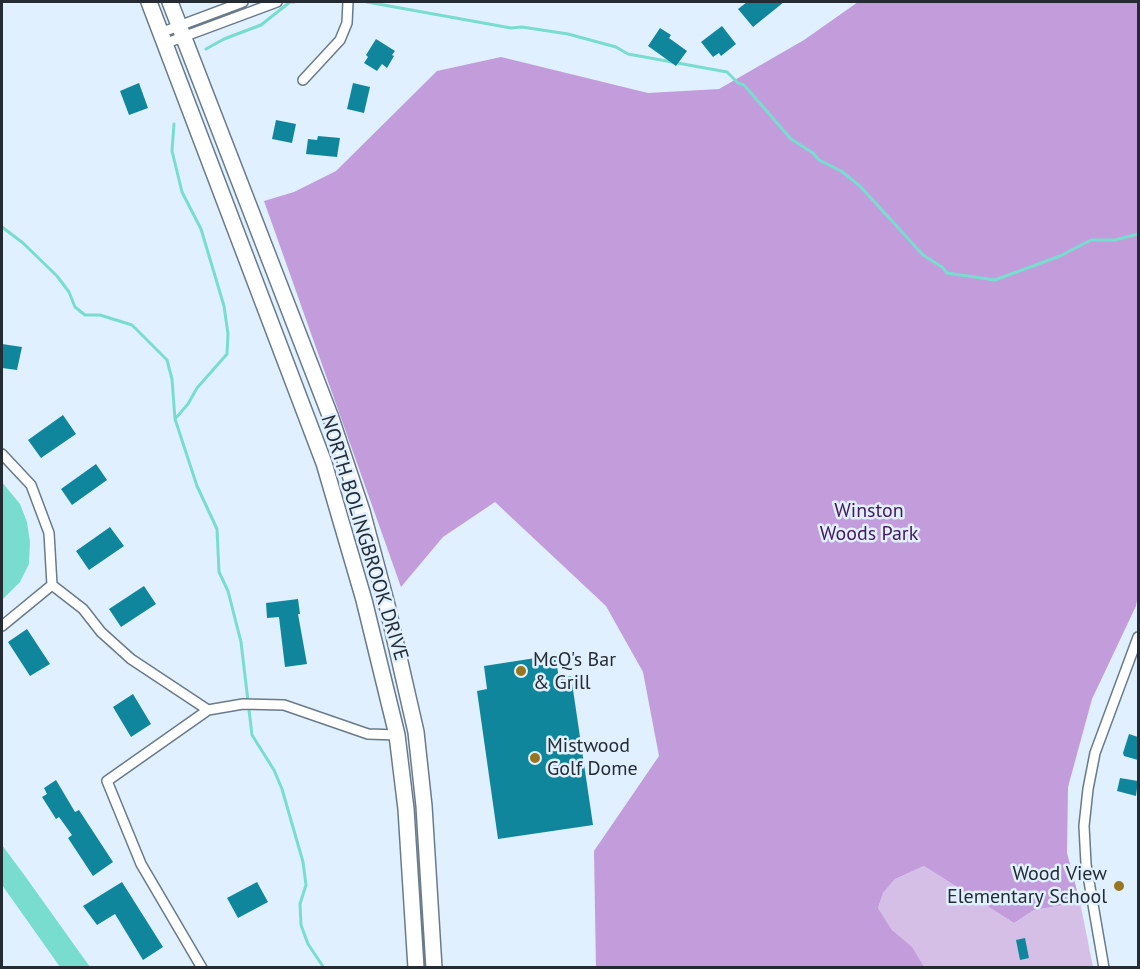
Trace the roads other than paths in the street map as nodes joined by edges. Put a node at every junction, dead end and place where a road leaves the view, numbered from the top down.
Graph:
1 (149, 2) edge
2 (170, 2) edge
3 (243, 2) edge
4 (277, 2) edge
5 (348, 2) edge
6 (181, 31) junction
7 (162, 39) junction
8 (303, 80) dead end
9 (2, 454) edge
10 (52, 585) junction
11 (2, 626) edge
12 (1138, 637) edge
13 (208, 710) junction
14 (398, 735) junction
15 (202, 968) edge
16 (416, 968) edge
17 (434, 968) edge
18 (1104, 968) edge

1 - 7 main road, NORTH BOLINGBROOK DRIVE
2 - 6 main road, NORTH BOLINGBROOK DRIVE
3 - 6 street
4 - 6 street
5 - 8 street
6 - 7 street
6 - 17 main road, NORTH BOLINGBROOK DRIVE
7 - 14 main road, NORTH BOLINGBROOK DRIVE
9 - 10 street
10 - 11 street
10 - 13 street
12 - 18 street
13 - 14 street
13 - 15 street
14 - 16 main road, NORTH BOLINGBROOK DRIVE

